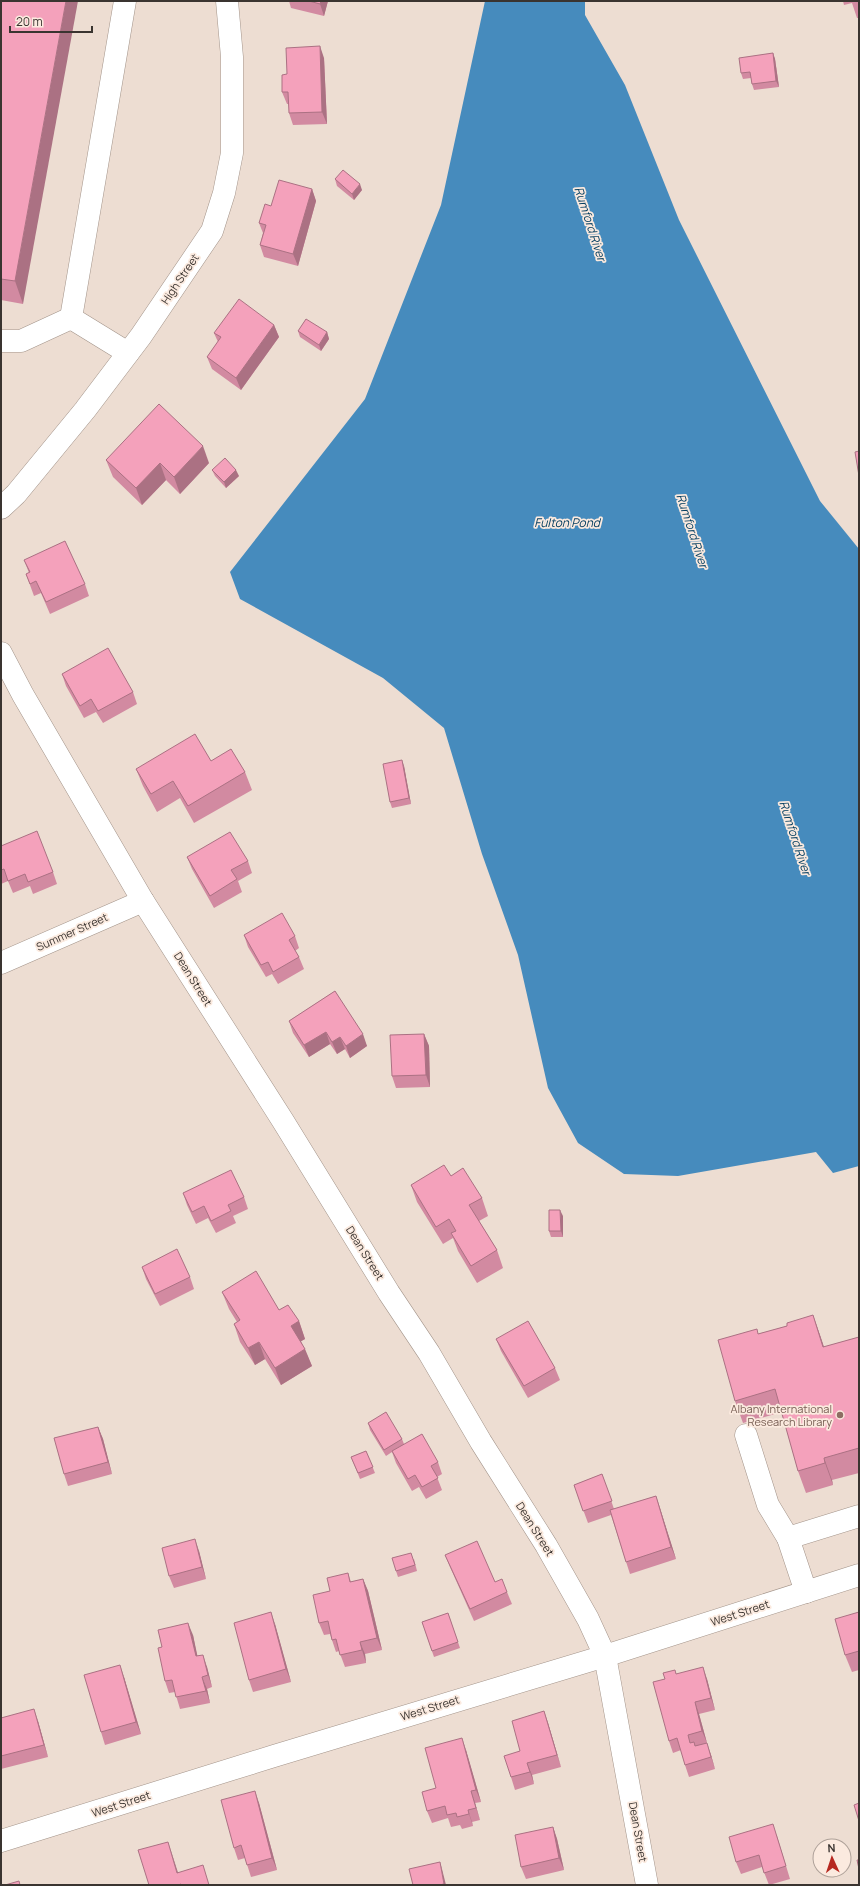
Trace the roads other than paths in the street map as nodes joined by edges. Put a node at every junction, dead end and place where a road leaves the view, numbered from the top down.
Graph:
1 (125, 1) edge
2 (227, 1) edge
3 (71, 318) junction
4 (1, 341) edge
5 (128, 353) junction
6 (1, 508) edge
7 (1, 653) edge
8 (143, 901) junction
9 (1, 963) edge
10 (746, 1435) dead end
11 (859, 1516) edge
12 (788, 1538) junction
13 (859, 1575) edge
14 (806, 1592) junction
15 (605, 1656) junction
16 (1, 1841) edge
17 (647, 1885) edge

1 - 3 street
2 - 5 street, High Street
3 - 4 street
3 - 5 street
5 - 6 street, High Street
7 - 8 street, Dean Street
8 - 9 street, Summer Street
8 - 15 street, Dean Street
10 - 12 street
11 - 12 street
12 - 14 street
13 - 14 street, West Street
14 - 15 street, West Street
15 - 16 street, West Street
15 - 17 street, Dean Street

